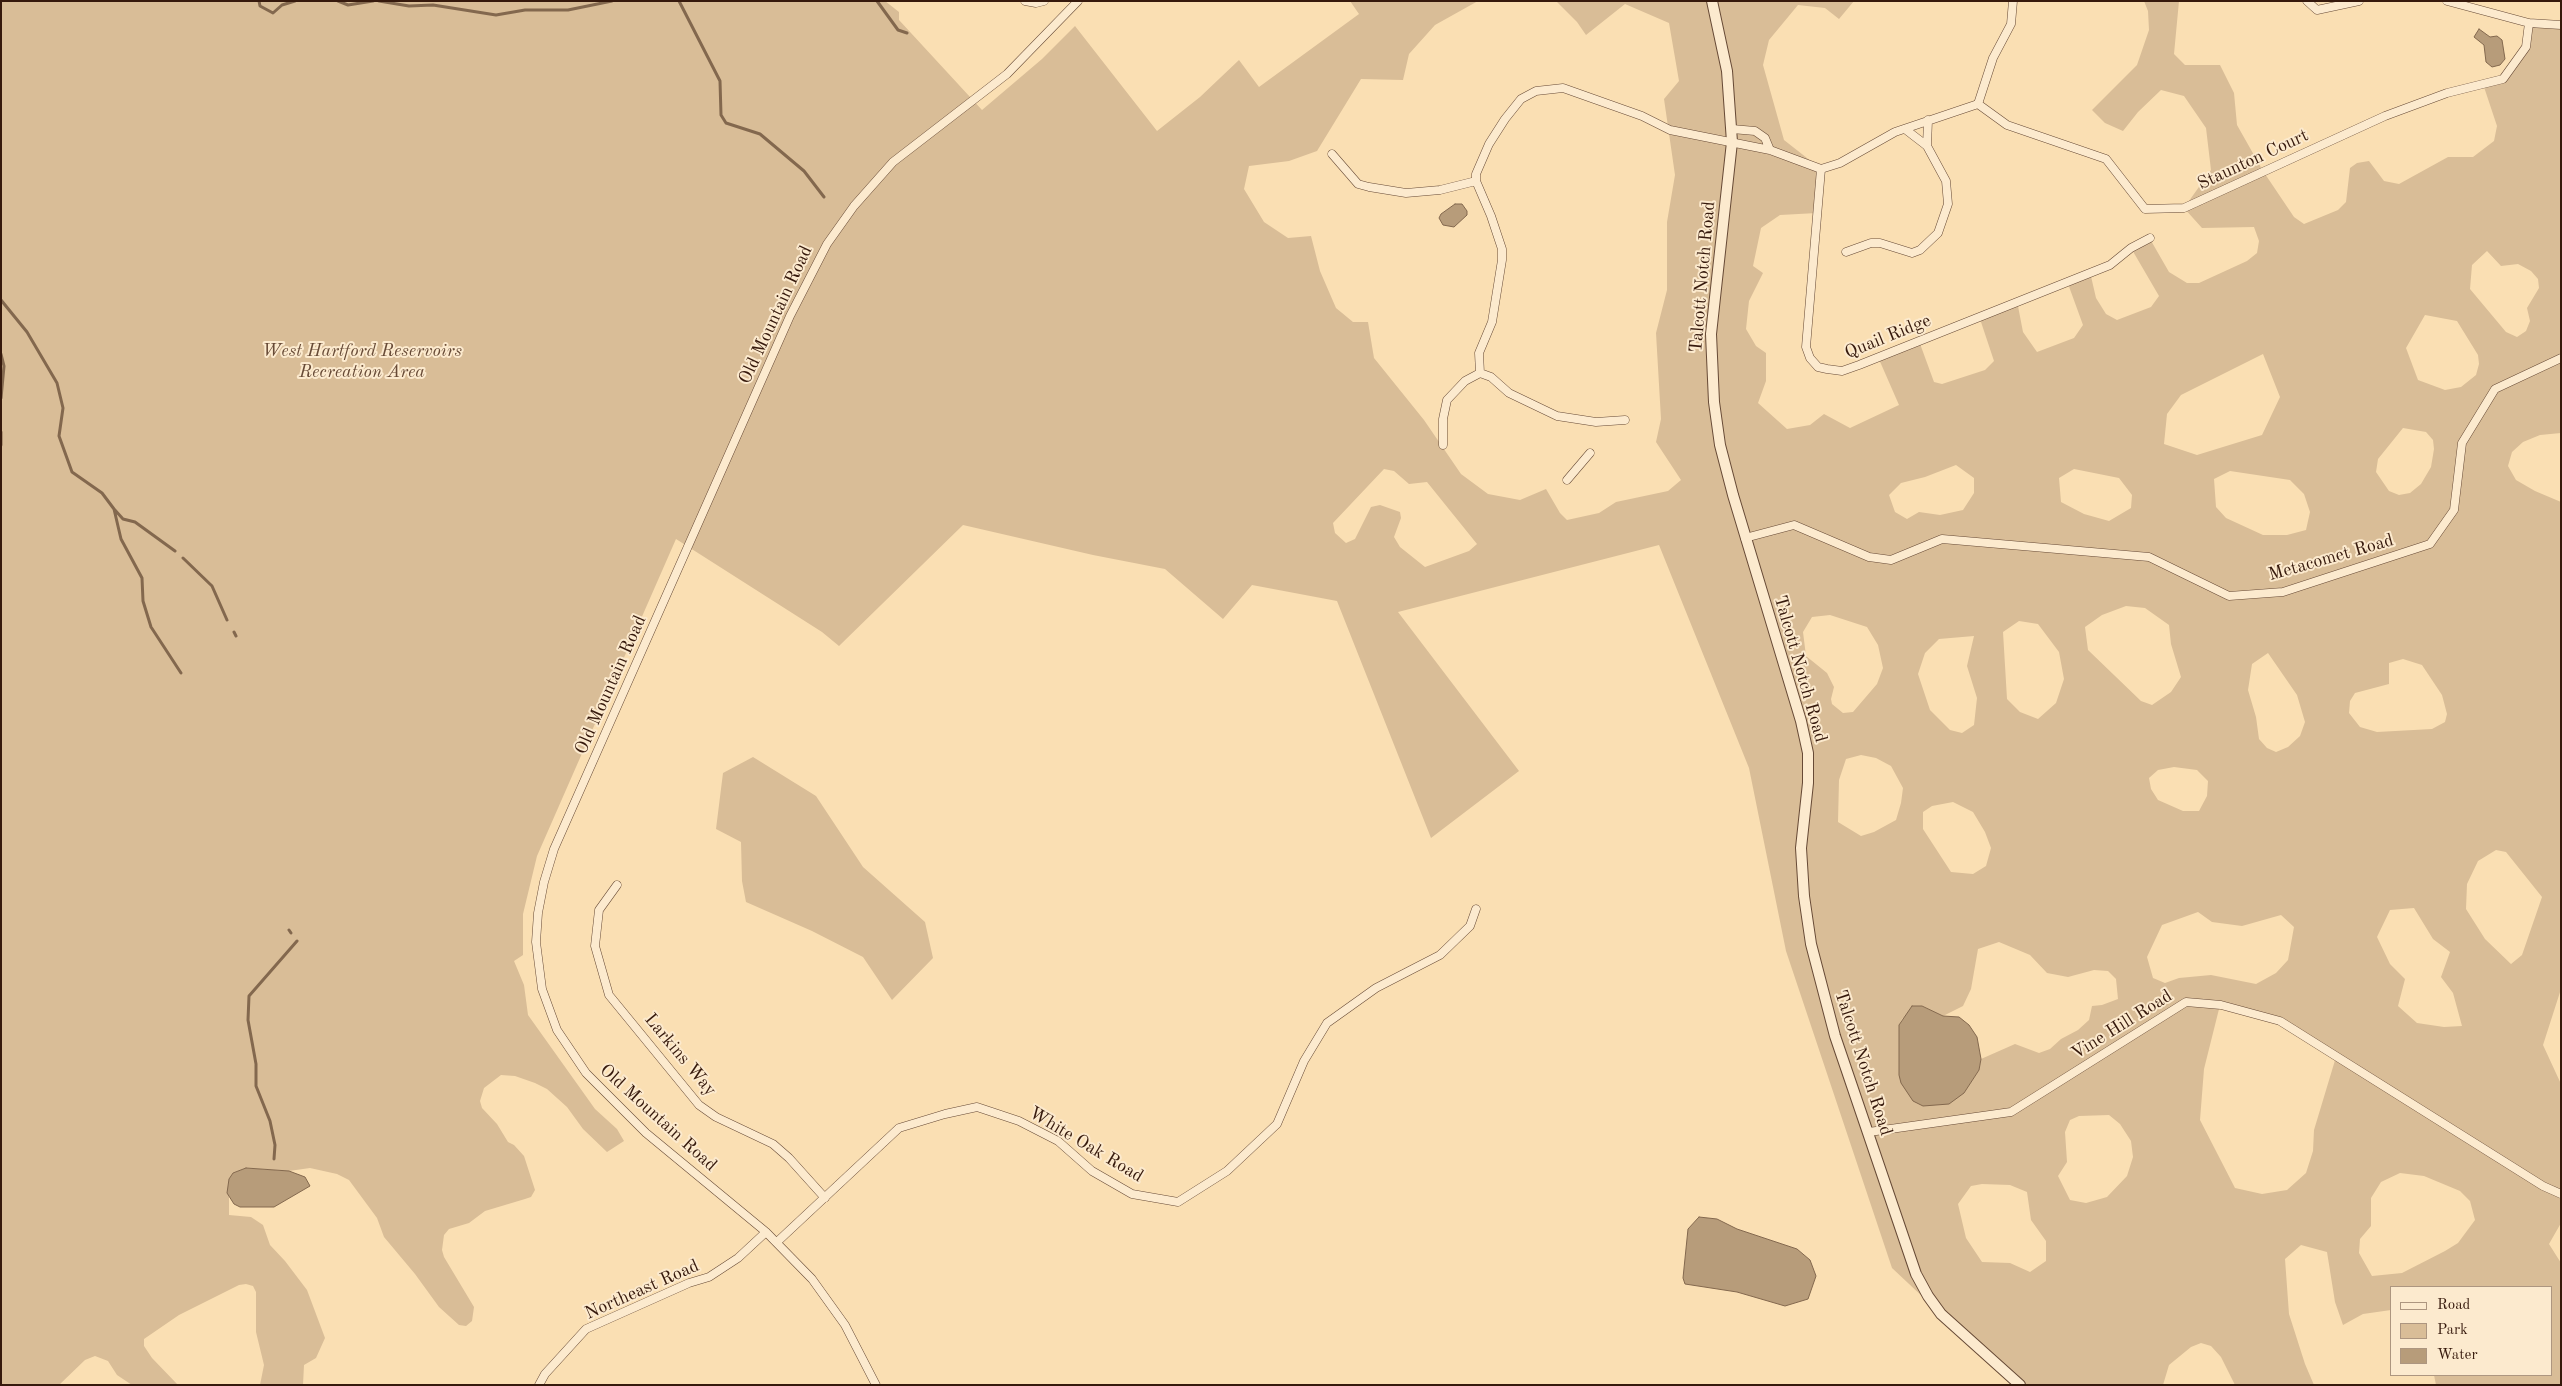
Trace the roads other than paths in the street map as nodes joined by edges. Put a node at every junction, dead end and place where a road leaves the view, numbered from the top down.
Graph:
1 (1025, 1) edge
2 (1044, 1) edge
3 (1078, 1) edge
4 (1712, 1) edge
5 (2013, 1) edge
6 (2307, 1) edge
7 (2359, 1) edge
8 (2447, 1) edge
9 (2529, 23) junction
10 (2561, 25) edge
11 (1978, 104) junction
12 (1928, 120) junction
13 (1732, 129) junction
14 (1906, 129) junction
15 (1732, 142) junction
16 (1927, 146) junction
17 (1770, 150) junction
18 (1332, 154) dead end
19 (1821, 169) junction
20 (1476, 181) junction
21 (2150, 238) dead end
22 (1846, 252) dead end
23 (2561, 358) edge
24 (1480, 373) junction
25 (1625, 420) dead end
26 (1443, 445) dead end
27 (1590, 453) dead end
28 (1567, 480) dead end
29 (1746, 538) junction
30 (617, 885) dead end
31 (1476, 909) dead end
32 (1869, 1132) junction
33 (2561, 1194) edge
34 (825, 1198) junction
35 (766, 1232) junction
36 (777, 1242) junction
37 (539, 1385) edge
38 (876, 1385) edge
39 (2020, 1385) edge

1 - 2 street
3 - 35 street, Old Mountain Road
4 - 13 street, Talcott Notch Road
5 - 11 street
6 - 7 street
8 - 9 street
9 - 10 street
9 - 11 street, Staunton Court
11 - 12 street
12 - 14 street
12 - 16 street
13 - 15 street, Talcott Notch Road
13 - 17 street
14 - 16 street
14 - 19 street
15 - 17 street
15 - 20 street
15 - 29 street, Talcott Notch Road
16 - 22 street
17 - 19 street
18 - 20 street
19 - 21 street, Quail Ridge
20 - 24 street
23 - 29 street, Metacomet Road
24 - 25 street
24 - 26 street
27 - 28 street
29 - 32 street, Talcott Notch Road
30 - 34 street, Larkins Way
31 - 34 street, White Oak Road
32 - 33 street, Vine Hill Road
32 - 39 street, Talcott Notch Road
34 - 36 street, White Oak Road
35 - 36 street, Old Mountain Road
35 - 37 street, Northeast Road
36 - 38 street, Old Mountain Road

